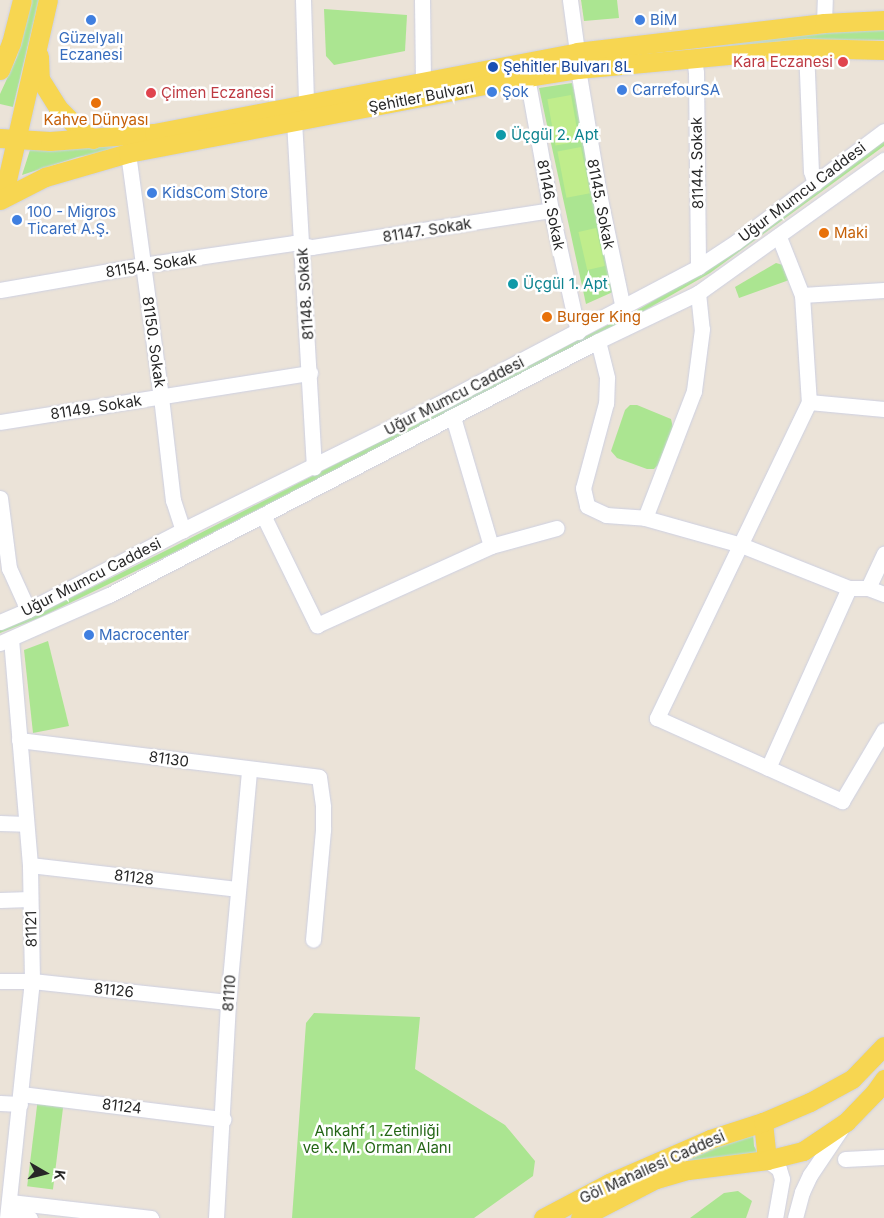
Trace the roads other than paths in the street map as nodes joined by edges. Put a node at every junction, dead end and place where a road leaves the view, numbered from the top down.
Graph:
1 (22, 0) edge
2 (48, 0) edge
3 (303, 0) edge
4 (422, 0) edge
5 (570, 0) edge
6 (824, 0) edge
7 (884, 20) edge
8 (824, 23) junction
9 (38, 40) junction
10 (806, 48) junction
11 (884, 50) edge
12 (694, 58) junction
13 (577, 60) junction
14 (0, 70) edge
15 (527, 77) junction
16 (423, 80) junction
17 (306, 103) junction
18 (294, 121) junction
19 (884, 131) edge
20 (8, 138) edge
21 (93, 139) junction
22 (128, 153) junction
23 (884, 160) edge
24 (815, 183) junction
25 (0, 194) edge
26 (0, 200) edge
27 (551, 210) junction
28 (779, 237) junction
29 (302, 246) junction
30 (143, 265) junction
31 (698, 267) junction
32 (0, 290) edge
33 (884, 290) edge
34 (698, 293) junction
35 (802, 295) junction
36 (623, 309) junction
37 (578, 332) junction
38 (598, 342) junction
39 (310, 373) junction
40 (161, 397) junction
41 (809, 402) junction
42 (884, 410) edge
43 (453, 417) junction
44 (0, 422) edge
45 (314, 467) junction
46 (0, 498) edge
47 (263, 515) junction
48 (645, 518) junction
49 (557, 528) dead end
50 (183, 530) junction
51 (741, 545) junction
52 (491, 546) junction
53 (884, 554) edge
54 (849, 588) junction
55 (868, 588) junction
56 (884, 594) edge
57 (28, 610) junction
58 (0, 622) edge
59 (5, 642) edge
60 (884, 730) edge
61 (19, 740) junction
62 (768, 768) junction
63 (249, 769) junction
64 (0, 824) edge
65 (25, 824) junction
66 (30, 865) junction
67 (237, 889) junction
68 (30, 899) junction
69 (0, 900) edge
70 (313, 940) dead end
71 (0, 980) edge
72 (32, 981) junction
73 (228, 1002) junction
74 (884, 1046) edge
75 (884, 1079) edge
76 (21, 1099) junction
77 (0, 1103) edge
78 (223, 1118) junction
79 (764, 1122) junction
80 (846, 1122) junction
81 (884, 1157) edge
82 (844, 1158) dead end
83 (767, 1160) junction
84 (9, 1212) edge
85 (30, 1218) edge
86 (151, 1218) edge
87 (216, 1218) edge
88 (543, 1218) edge
89 (580, 1218) edge
90 (775, 1218) edge
91 (796, 1218) edge

1 - 14 main road
2 - 9 main road
3 - 17 street
4 - 16 street
5 - 13 street, 81145. Sokak
6 - 8 street
7 - 8 main road, Şehitler Bulvarı
8 - 13 main road, Şehitler Bulvarı
9 - 20 main road
9 - 21 main road
10 - 11 main road, Şehitler Bulvarı
10 - 12 main road, Şehitler Bulvarı
10 - 24 street
12 - 13 main road, Şehitler Bulvarı
12 - 31 street, 81144. Sokak
13 - 15 main road, Şehitler Bulvarı
13 - 16 main road, Şehitler Bulvarı
13 - 36 street, 81145. Sokak
15 - 18 main road, Şehitler Bulvarı
15 - 27 street, 81146. Sokak
16 - 17 main road, Şehitler Bulvarı
17 - 21 main road, Şehitler Bulvarı
18 - 22 main road, Şehitler Bulvarı
18 - 29 street, 81148. Sokak
19 - 24 street, Uğur Mumcu Caddesi
20 - 21 main road, Şehitler Bulvarı
20 - 25 main road
22 - 26 main road, Şehitler Bulvarı
22 - 30 street, 81150. Sokak
23 - 28 street, Uğur Mumcu Caddesi
24 - 31 street, Uğur Mumcu Caddesi
27 - 29 street, 81147. Sokak
27 - 37 street, 81146. Sokak
28 - 34 street, Uğur Mumcu Caddesi
28 - 35 street
29 - 30 street, 81154. Sokak
29 - 39 street, 81148. Sokak
30 - 32 street, 81154. Sokak
30 - 40 street, 81150. Sokak
31 - 36 street, Uğur Mumcu Caddesi
33 - 35 street
34 - 38 street, Uğur Mumcu Caddesi
34 - 48 street
35 - 41 street
36 - 37 street, Uğur Mumcu Caddesi
37 - 45 street, Uğur Mumcu Caddesi
38 - 43 street, Uğur Mumcu Caddesi
38 - 48 street
39 - 40 street, 81149. Sokak
39 - 45 street, 81148. Sokak
40 - 44 street, 81149. Sokak
40 - 50 street, 81150. Sokak
41 - 42 street
41 - 51 street
43 - 47 street, Uğur Mumcu Caddesi
43 - 52 street
45 - 50 street, Uğur Mumcu Caddesi
46 - 57 street
47 - 52 street
47 - 59 street, Uğur Mumcu Caddesi
48 - 51 street
49 - 52 street
50 - 57 street, Uğur Mumcu Caddesi
51 - 54 street
51 - 62 street
53 - 55 street
54 - 55 street
54 - 62 street
55 - 56 street
57 - 58 street, Uğur Mumcu Caddesi
59 - 61 street, 81121
60 - 62 street
61 - 63 street, 81130
61 - 65 street, 81121
63 - 67 street, 81110
63 - 70 street, 81130
64 - 65 street
65 - 66 street, 81121
66 - 67 street, 81128
66 - 68 street, 81121
67 - 73 street, 81110
68 - 69 street
68 - 72 street, 81121
71 - 72 street, 81126
72 - 73 street, 81126
72 - 76 street, 81121
73 - 78 street, 81110
74 - 79 main road, Göl Mahallesi Caddesi
75 - 80 main road, Göl Mahallesi Caddesi
76 - 77 street, 81124
76 - 78 street, 81124
76 - 84 street, 81121
78 - 87 street, 81110
79 - 83 main road
79 - 88 main road, Göl Mahallesi Caddesi
80 - 83 main road, Göl Mahallesi Caddesi
80 - 91 street
81 - 82 street
83 - 89 main road, Göl Mahallesi Caddesi
83 - 90 street
84 - 85 street
84 - 86 street

